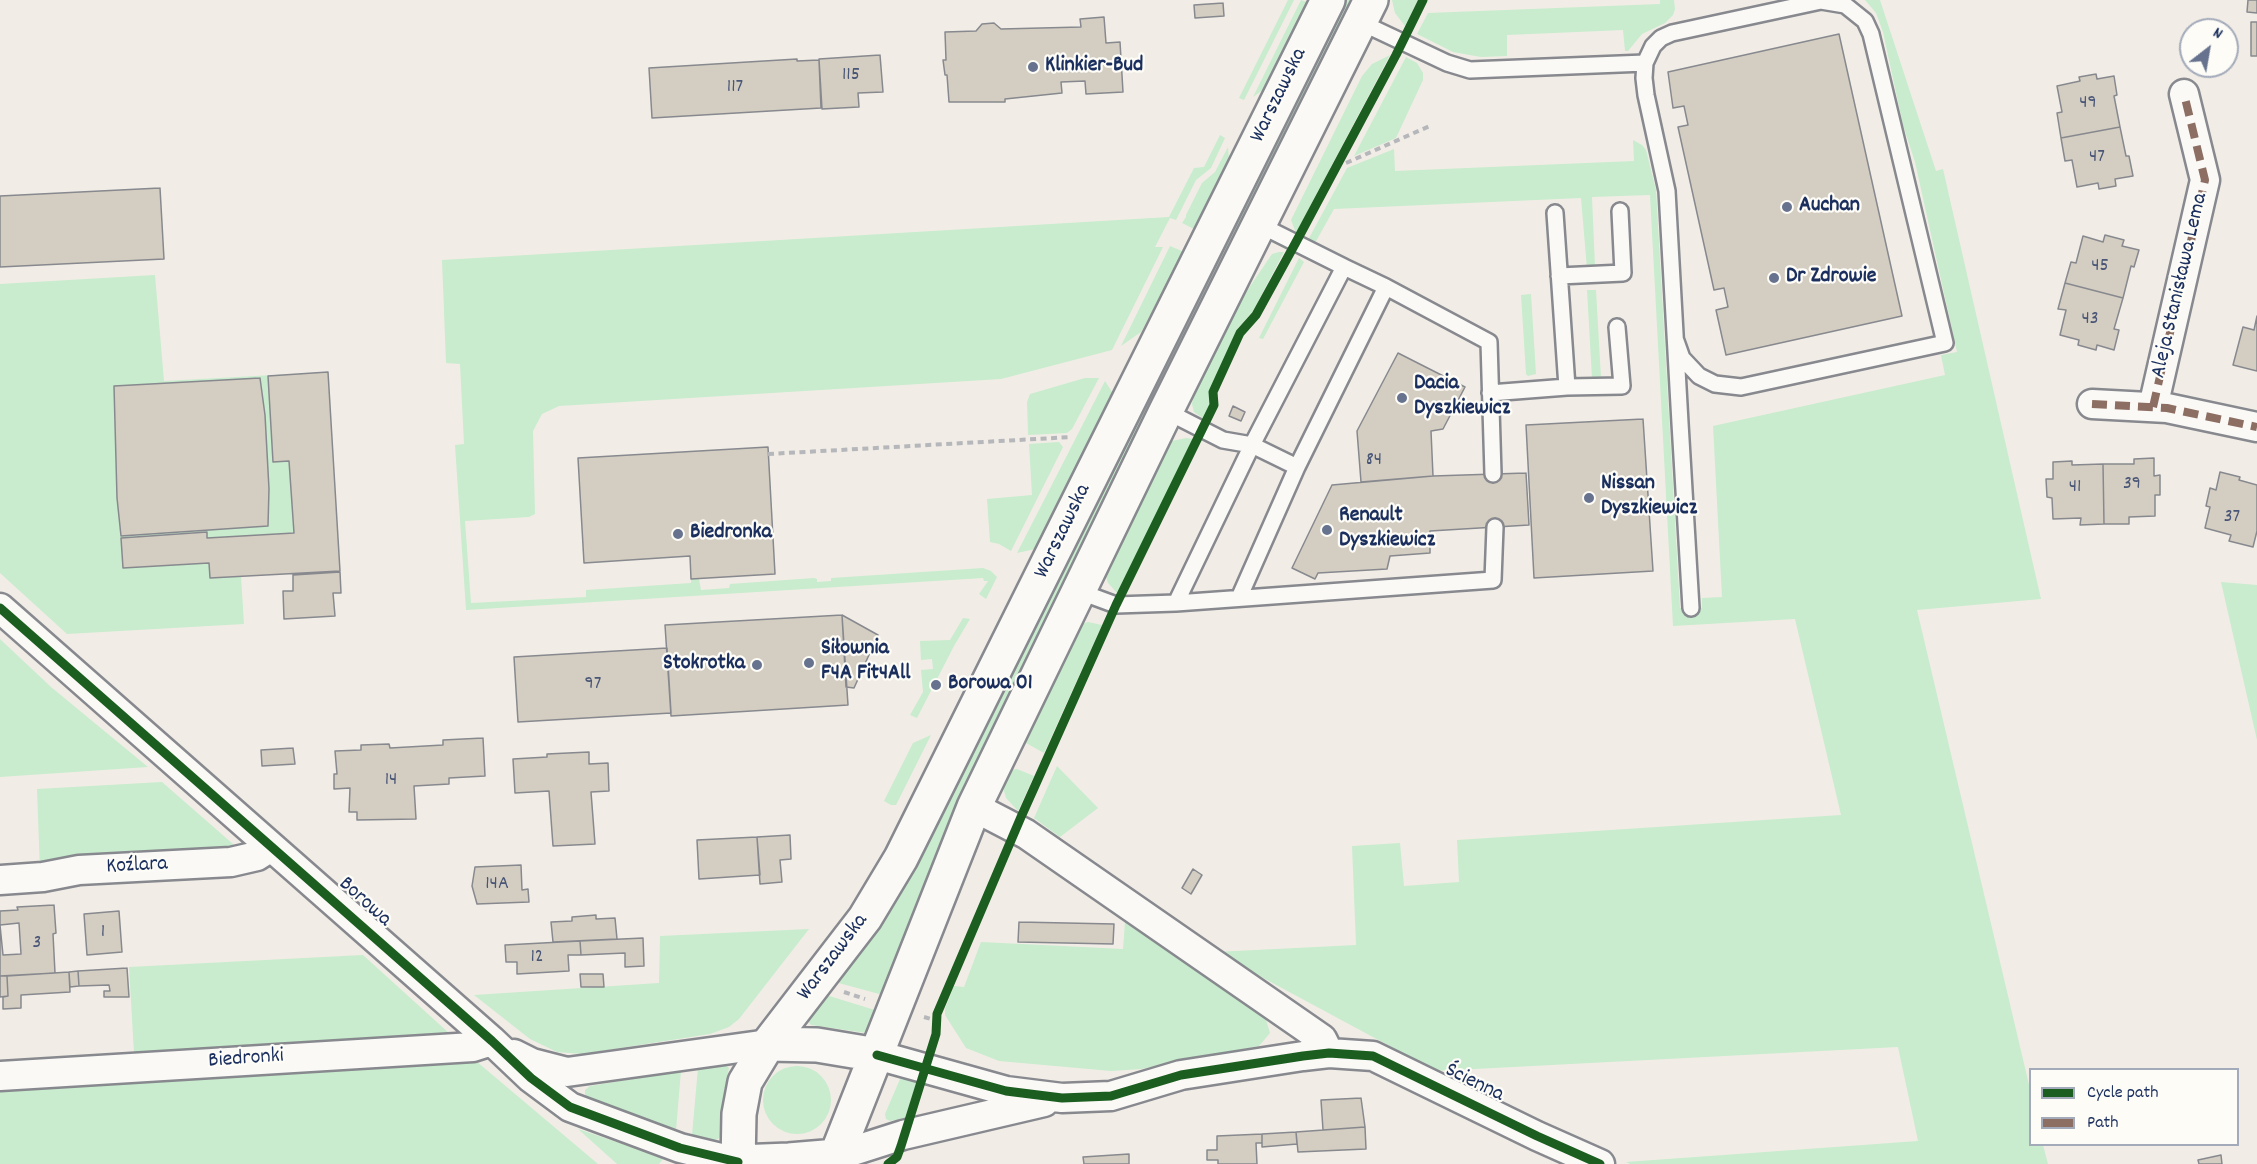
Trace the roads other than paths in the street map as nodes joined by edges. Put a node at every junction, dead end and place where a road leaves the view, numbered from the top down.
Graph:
1 (1328, 0) edge
2 (1366, 11) edge
3 (1645, 63) junction
4 (2184, 94) dead end
5 (1620, 212) dead end
6 (1555, 213) dead end
7 (1258, 224) junction
8 (1344, 267) junction
9 (1559, 276) junction
10 (1386, 287) junction
11 (1617, 327) dead end
12 (1676, 341) junction
13 (1567, 387) junction
14 (1490, 393) junction
15 (2092, 404) dead end
16 (2153, 407) junction
17 (1166, 411) junction
18 (2257, 427) edge
19 (1252, 445) junction
20 (1297, 467) junction
21 (1493, 474) dead end
22 (1495, 527) dead end
23 (1078, 591) junction
24 (1239, 598) junction
25 (1176, 603) junction
26 (0, 608) edge
27 (1691, 608) dead end
28 (974, 807) junction
29 (271, 847) junction
30 (0, 880) edge
31 (492, 1041) junction
32 (768, 1044) junction
33 (1329, 1053) junction
34 (877, 1055) junction
35 (0, 1076) edge
36 (1062, 1098) junction
37 (835, 1160) edge
38 (738, 1163) edge
39 (1600, 1164) edge

1 - 32 main road, Warszawska
2 - 3 lane
2 - 7 main road, Warszawska
3 - 12 lane
3 - 12 lane
4 - 16 street, Aleja Stanisława Lema
5 - 9 lane
6 - 9 lane
7 - 8 lane
7 - 17 main road, Warszawska
8 - 10 lane
8 - 19 lane
9 - 13 lane
10 - 14 lane
10 - 20 lane
11 - 13 lane
12 - 27 lane
13 - 14 lane
14 - 21 lane
15 - 16 street, Aleja Stanisława Lema
16 - 18 street, Aleja Stanisława Lema
17 - 19 lane
17 - 23 main road, Warszawska
19 - 20 lane
19 - 25 lane
20 - 24 lane
22 - 24 lane
23 - 25 lane
23 - 28 main road, Warszawska
24 - 25 lane
26 - 29 street, Borowa
28 - 33 street
28 - 34 main road, Warszawska
29 - 30 street, Koźlara
29 - 31 street, Borowa
31 - 32 street, Borowa
31 - 35 street, Biedronki
31 - 38 street, Borowa
32 - 34 main road
32 - 38 main road, Warszawska
33 - 36 street, Ścienna
33 - 39 street, Ścienna
34 - 36 street
34 - 37 main road, Warszawska
36 - 37 street
37 - 38 main road

